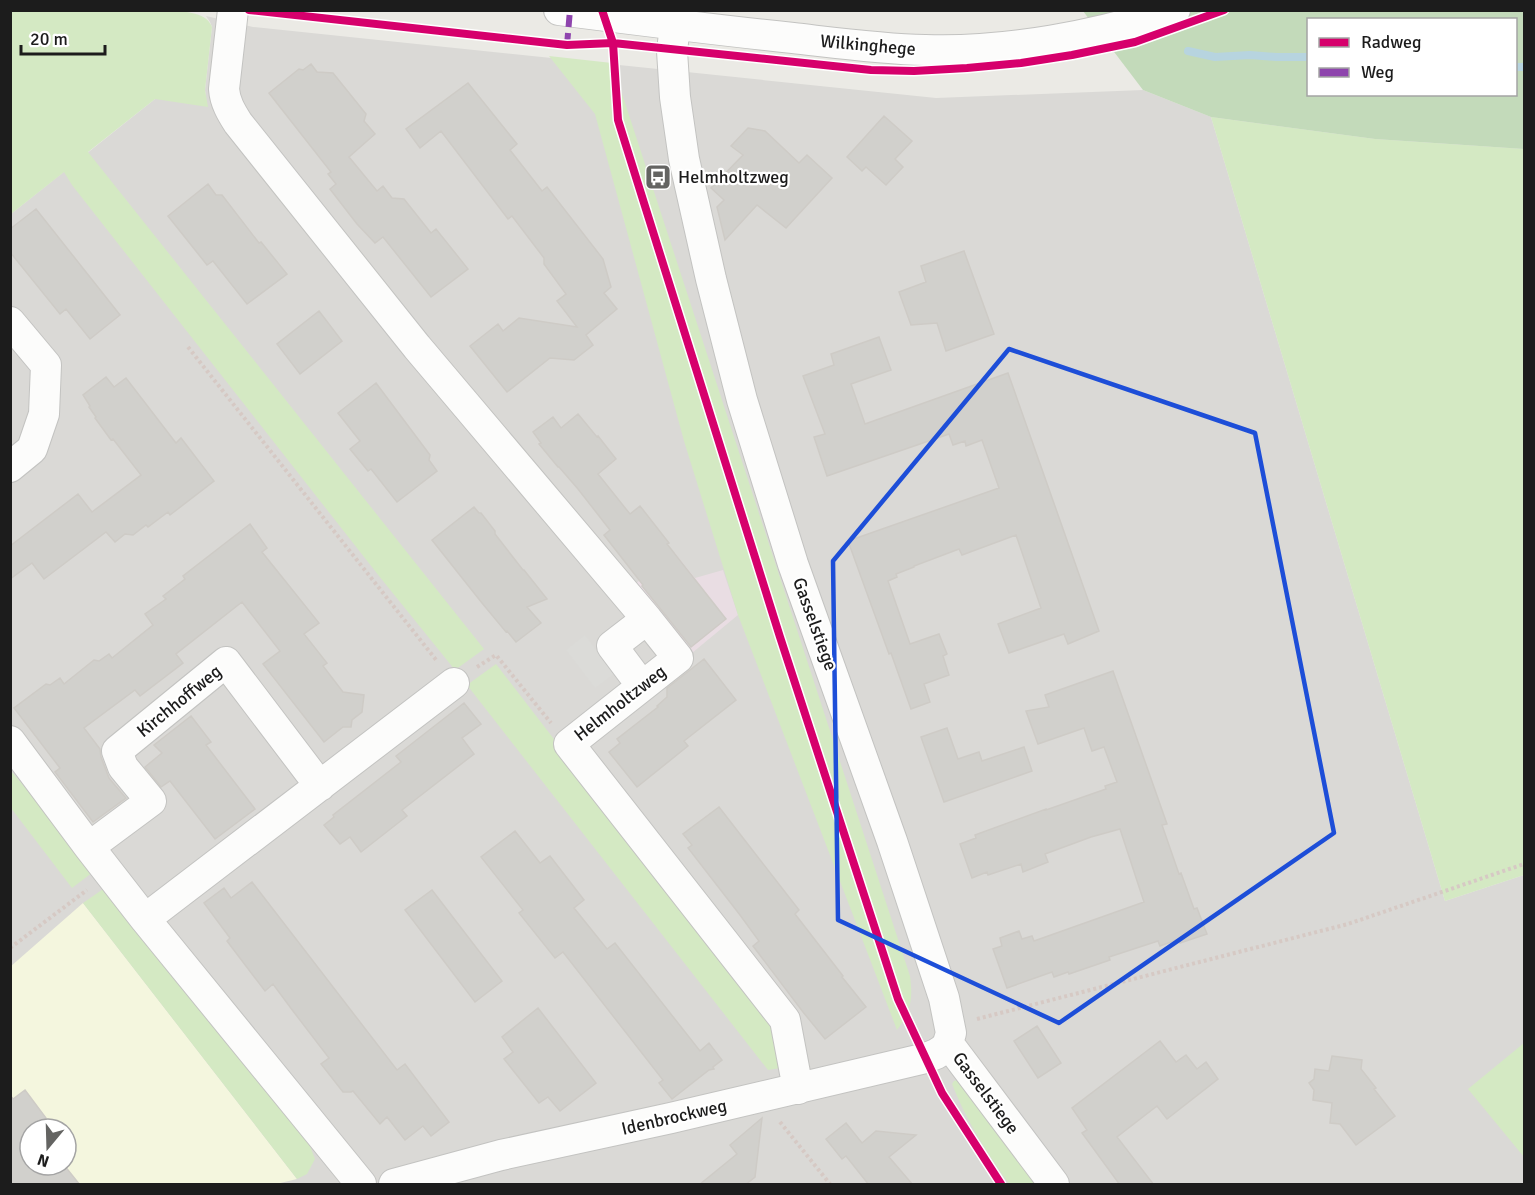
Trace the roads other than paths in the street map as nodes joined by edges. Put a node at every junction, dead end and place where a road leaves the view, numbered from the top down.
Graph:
1 (233, 10) edge
2 (559, 10) edge
3 (1175, 10) edge
4 (606, 23) edge
5 (675, 25) junction
6 (10, 322) edge
7 (10, 467) edge
8 (646, 619) junction
9 (454, 683) road end
10 (642, 686) junction
11 (10, 741) edge
12 (320, 786) junction
13 (89, 847) junction
14 (145, 919) junction
15 (941, 1042) junction
16 (798, 1089) junction
17 (361, 1185) edge
18 (394, 1185) edge
19 (1054, 1185) edge

1 - 8 street, Helmholtzweg
2 - 4 street, Wilkinghege
3 - 5 street, Wilkinghege
4 - 5 street, Wilkinghege
5 - 15 street, Gasselstiege
6 - 7 street
8 - 10 street
8 - 10 street, Helmholtzweg
9 - 12 street
10 - 16 street, Helmholtzweg
11 - 13 street
12 - 13 street, Kirchhoffweg
12 - 14 street
13 - 14 street
14 - 17 street
15 - 16 street, Idenbrockweg
15 - 19 street, Gasselstiege
16 - 18 street, Idenbrockweg

